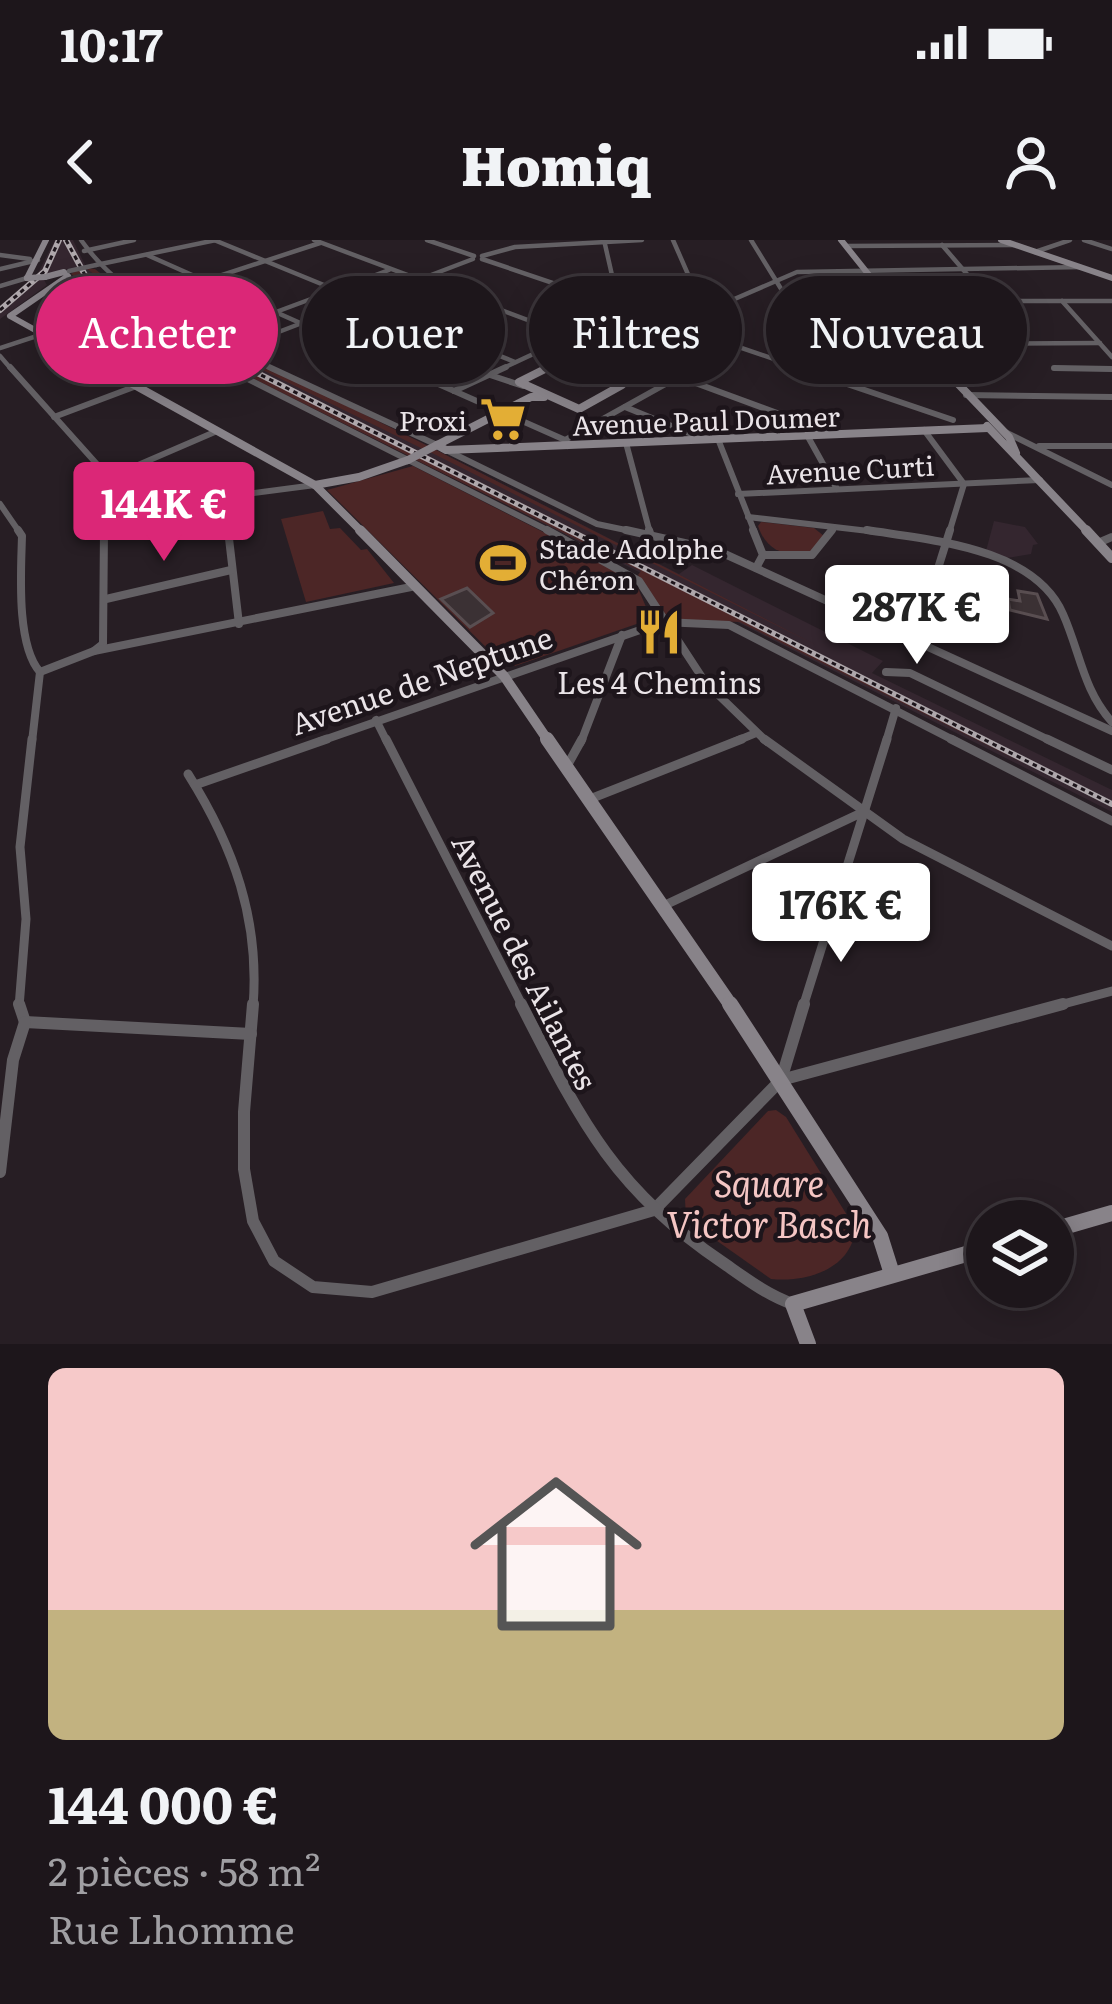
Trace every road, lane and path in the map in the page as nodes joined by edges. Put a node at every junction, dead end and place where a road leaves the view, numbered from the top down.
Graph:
1 (46, 240) edge
2 (81, 240) edge
3 (134, 240) edge
4 (215, 240) edge
5 (314, 240) edge
6 (331, 240) edge
7 (427, 240) edge
8 (522, 240) edge
9 (642, 240) edge
10 (673, 240) edge
11 (751, 240) edge
12 (1000, 240) edge
13 (1070, 240) edge
14 (1084, 240) edge
15 (604, 242) edge
16 (322, 243) junction
17 (843, 243) edge
18 (530, 245) junction
19 (942, 245) junction
20 (1015, 245) junction
21 (1112, 249) edge
22 (84, 250) junction
23 (1035, 252) junction
24 (0, 255) edge
25 (147, 255) junction
26 (478, 258) junction
27 (38, 260) junction
28 (266, 261) junction
29 (96, 265) junction
30 (1081, 267) junction
31 (0, 269) edge
32 (392, 269) junction
33 (963, 269) junction
34 (866, 270) junction
35 (61, 276) edge
36 (110, 276) edge
37 (195, 276) edge
38 (221, 276) edge
39 (302, 276) edge
40 (373, 276) edge
41 (409, 276) edge
42 (429, 276) edge
43 (532, 276) edge
44 (612, 276) edge
45 (689, 276) edge
46 (773, 276) edge
47 (782, 276) edge
48 (871, 276) edge
49 (969, 276) edge
50 (27, 278) junction
51 (36, 278) edge
52 (1112, 278) edge
53 (0, 286) edge
54 (36, 294) edge
55 (1112, 301) edge
56 (1027, 302) edge
57 (1062, 302) junction
58 (278, 313) edge
59 (5, 319) edge
60 (302, 323) joint
61 (36, 332) edge
62 (278, 332) edge
63 (36, 337) edge
64 (1027, 343) edge
65 (1100, 343) junction
66 (0, 352) edge
67 (529, 356) edge
68 (1112, 357) edge
69 (505, 358) edge
70 (515, 362) junction
71 (505, 367) edge
72 (278, 368) edge
73 (1054, 368) dead end
74 (1112, 369) edge
75 (529, 376) edge
76 (505, 380) edge
77 (132, 384) edge
78 (141, 384) edge
79 (258, 384) edge
80 (438, 384) edge
81 (469, 384) edge
82 (617, 384) edge
83 (666, 384) edge
84 (701, 384) edge
85 (848, 384) edge
86 (957, 384) edge
87 (136, 386) junction
88 (622, 386) junction
89 (524, 387) junction
90 (454, 391) junction
91 (647, 395) junction
92 (966, 395) junction
93 (1112, 397) edge
94 (531, 398) junction
95 (554, 398) junction
96 (625, 407) junction
97 (579, 409) junction
98 (978, 409) junction
99 (502, 412) junction
100 (53, 417) junction
101 (603, 418) junction
102 (953, 420) junction
103 (965, 429) junction
104 (924, 430) junction
105 (217, 431) junction
106 (834, 434) junction
107 (807, 435) junction
108 (1000, 436) junction
109 (718, 439) junction
110 (706, 440) junction
111 (567, 443) junction
112 (626, 443) junction
113 (1035, 445) junction
114 (1112, 446) edge
115 (441, 448) junction
116 (408, 460) junction
117 (108, 478) junction
118 (1040, 480) junction
119 (964, 484) junction
120 (315, 485) junction
121 (1112, 485) edge
122 (837, 489) junction
123 (738, 494) junction
124 (123, 495) junction
125 (224, 498) junction
126 (0, 504) edge
127 (748, 517) junction
128 (834, 528) junction
129 (651, 536) junction
130 (1107, 539) edge
131 (946, 545) junction
132 (763, 555) junction
133 (1112, 558) edge
134 (755, 568) junction
135 (232, 570) junction
136 (411, 587) junction
137 (106, 599) junction
138 (664, 622) junction
139 (239, 624) junction
140 (622, 635) junction
141 (915, 642) junction
142 (94, 650) junction
143 (40, 672) junction
144 (886, 672) dead end
145 (503, 676) junction
146 (896, 708) junction
147 (1102, 713) junction
148 (376, 720) junction
149 (1095, 724) junction
150 (1112, 727) edge
151 (756, 733) junction
152 (567, 766) junction
153 (1112, 770) edge
154 (590, 799) junction
155 (861, 813) junction
156 (1112, 821) edge
157 (841, 825) junction
158 (858, 832) junction
159 (662, 906) junction
160 (1112, 946) edge
161 (1112, 992) edge
162 (25, 1022) junction
163 (251, 1034) junction
164 (781, 1080) junction
165 (0, 1172) edge
166 (654, 1210) junction
167 (1112, 1213) edge
168 (1074, 1223) edge
169 (966, 1254) edge
170 (892, 1274) junction
171 (794, 1304) junction
172 (808, 1344) edge

1 - 27 street
2 - 22 street
3 - 22 street
4 - 25 street
4 - 28 street
5 - 16 street
6 - 16 street
7 - 26 street
8 - 18 street
9 - 15 street
10 - 45 street
11 - 46 street
12 - 20 street
13 - 23 street
14 - 21 street
15 - 18 street
15 - 44 street
16 - 28 street
16 - 32 street
17 - 19 street
17 - 34 street
18 - 26 street
19 - 20 street
19 - 33 street
20 - 23 street
22 - 29 street
23 - 30 street
24 - 27 street
25 - 29 street
25 - 37 street
26 - 42 street
26 - 43 street
27 - 31 street
27 - 50 street
28 - 38 street
28 - 39 street
29 - 35 street, bridge
29 - 36 street
30 - 33 street
30 - 52 street
32 - 40 street
32 - 41 street
33 - 34 street
33 - 49 street
34 - 47 street
34 - 48 street
50 - 51 street, bridge
50 - 53 street
54 - 59 street
55 - 57 street
56 - 57 street
57 - 65 street
58 - 60 street
59 - 61 street
60 - 62 street
63 - 66 street
64 - 65 street
65 - 68 street
66 - 100 street
67 - 70 street
69 - 70 street
70 - 71 street
72 - 115 street
73 - 74 street
75 - 89 street
76 - 89 street
77 - 87 street
78 - 87 street
79 - 116 street
80 - 90 street
81 - 90 street
82 - 88 street
83 - 91 street
84 - 106 street
85 - 102 street
86 - 92 street
87 - 100 street
87 - 105 street
88 - 91 street
88 - 97 street
89 - 94 street
89 - 95 street
90 - 99 street
91 - 96 street
92 - 93 street
92 - 98 street
94 - 95 street
94 - 99 street
95 - 97 street
96 - 101 street
96 - 110 street
97 - 101 street
98 - 108 street
98 - 108 street
99 - 111 street
99 - 115 street
100 - 117 street
101 - 111 street
102 - 103 street
102 - 108 street
103 - 104 street, Avenue Paul Doumer
103 - 108 street
104 - 106 street, Avenue Paul Doumer
104 - 119 street
105 - 117 street
105 - 120 street
106 - 107 street, Avenue Paul Doumer
107 - 109 street, Avenue Paul Doumer
107 - 122 street
108 - 113 street
108 - 118 street
109 - 110 street, Avenue Paul Doumer
109 - 123 street
110 - 112 street, Avenue Paul Doumer
111 - 112 street, Avenue Paul Doumer
111 - 115 street, Avenue Paul Doumer
112 - 129 street
113 - 114 street
113 - 121 street
115 - 116 street, bridge
115 - 129 street
116 - 120 street
116 - 138 street
117 - 124 street
118 - 119 street, Avenue Curti
118 - 130 street
119 - 122 street, Avenue Curti
119 - 131 street
120 - 125 street
120 - 136 street
122 - 123 street, Avenue Curti
123 - 127 street
124 - 125 street
124 - 137 street
125 - 135 street
126 - 143 street
127 - 128 street
127 - 132 street
128 - 131 street
128 - 132 street
129 - 134 street
130 - 133 street
131 - 141 street
131 - 147 street
132 - 134 street
134 - 141 street
135 - 137 street
135 - 139 street
136 - 139 street
136 - 145 street
137 - 142 street
138 - 140 street, Avenue de Neptune
138 - 146 street, Avenue de Neptune
138 - 151 street
139 - 142 street
140 - 145 street, Avenue de Neptune
140 - 152 street
141 - 149 street
142 - 143 street
143 - 162 street
144 - 153 street
145 - 148 street, Avenue de Neptune
145 - 152 street
146 - 155 street
146 - 156 street, Avenue de Neptune
147 - 149 street
147 - 150 street
148 - 163 street, Avenue de Neptune
148 - 166 street, Avenue des Ailantes
149 - 150 street
151 - 154 street
151 - 155 street
152 - 154 street
154 - 159 street
155 - 157 street
155 - 158 street
155 - 160 street
157 - 158 street
157 - 159 street
158 - 164 street
159 - 164 street
161 - 164 street
162 - 163 street
162 - 165 street
163 - 166 street
164 - 166 street
164 - 170 street
166 - 171 street, Avenue des Ailantes
167 - 168 street
169 - 170 street
170 - 171 street
171 - 172 street

